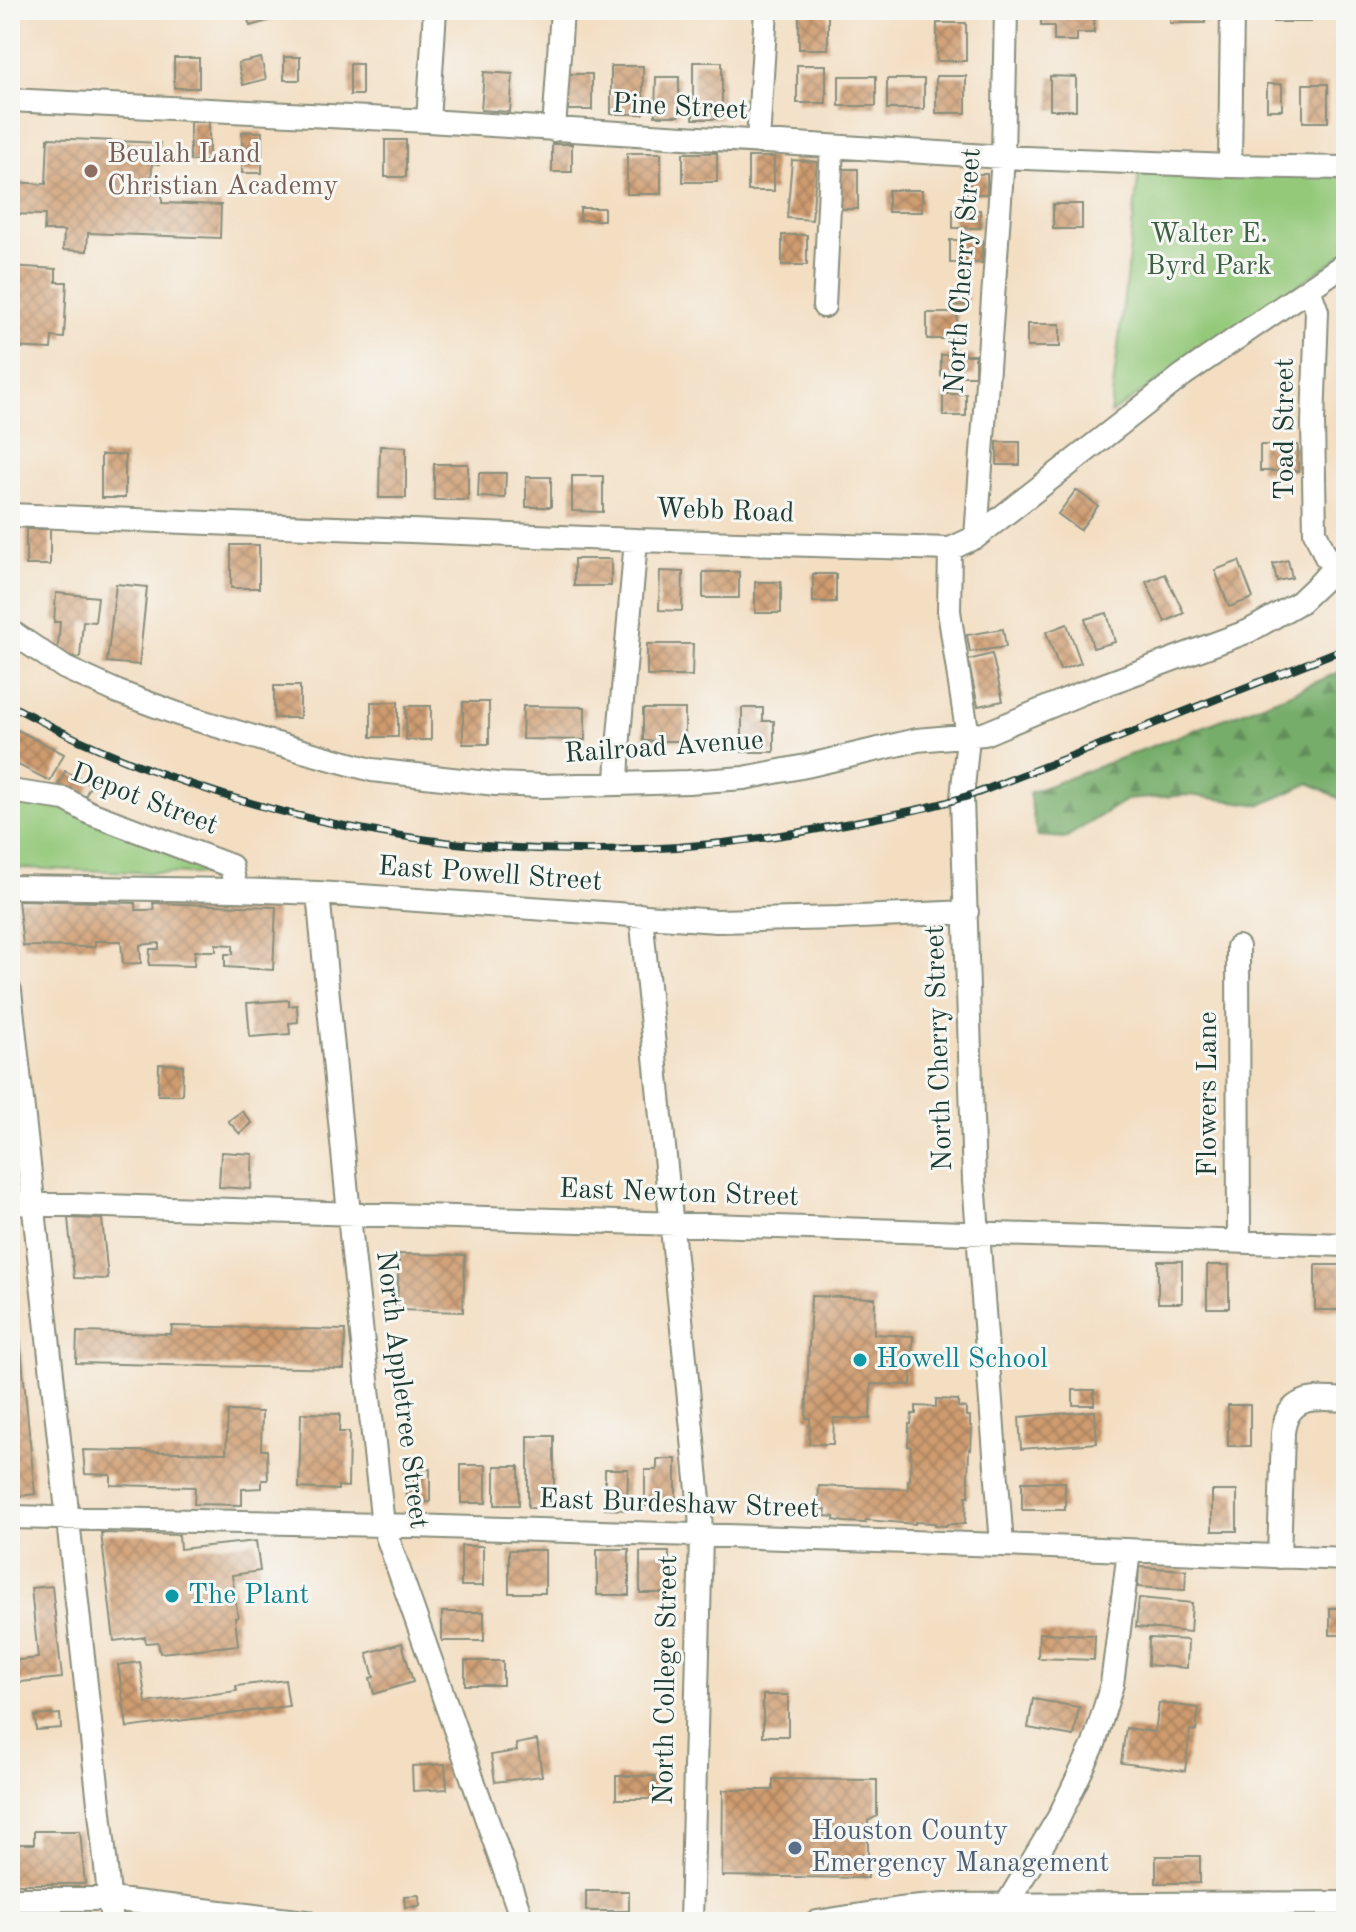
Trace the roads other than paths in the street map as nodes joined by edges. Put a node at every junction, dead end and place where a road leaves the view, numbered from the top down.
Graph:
1 (435, 10) edge
2 (562, 10) edge
3 (766, 10) edge
4 (1006, 10) edge
5 (1232, 10) edge
6 (10, 100) edge
7 (428, 121) junction
8 (554, 130) junction
9 (758, 142) junction
10 (832, 147) junction
11 (1003, 157) junction
12 (1230, 166) junction
13 (1346, 168) edge
14 (1346, 263) edge
15 (1309, 289) junction
16 (824, 306) dead end
17 (10, 515) edge
18 (976, 537) junction
19 (636, 540) junction
20 (950, 549) junction
21 (1341, 558) edge
22 (10, 631) edge
23 (968, 737) junction
24 (617, 784) junction
25 (10, 791) edge
26 (10, 887) edge
27 (236, 890) junction
28 (318, 893) junction
29 (967, 912) junction
30 (641, 915) junction
31 (1238, 947) dead end
32 (10, 991) edge
33 (21, 1203) edge
34 (350, 1213) junction
35 (672, 1223) junction
36 (977, 1232) junction
37 (1239, 1241) junction
38 (1346, 1245) edge
39 (1346, 1400) edge
40 (10, 1517) edge
41 (68, 1518) junction
42 (383, 1525) junction
43 (701, 1536) junction
44 (1002, 1545) junction
45 (1129, 1551) junction
46 (1279, 1557) junction
47 (1346, 1559) edge
48 (10, 1899) edge
49 (110, 1899) junction
50 (1346, 1903) edge
51 (1002, 1914) edge
52 (112, 1922) edge
53 (306, 1922) edge
54 (523, 1922) edge
55 (691, 1922) edge
56 (817, 1922) edge

1 - 7 street
2 - 8 street
3 - 9 street
4 - 11 street, North Cherry Street
5 - 12 street
6 - 7 street, Pine Street
7 - 8 street, Pine Street
8 - 9 street, Pine Street
9 - 10 street, Pine Street
10 - 11 street, Pine Street
10 - 16 street
11 - 12 street, Pine Street
11 - 18 street, North Cherry Street
12 - 13 street, Pine Street
14 - 15 street, Webb Road
15 - 18 street, Webb Road
15 - 21 street, Toad Street
17 - 19 street, Webb Road
18 - 20 street, Webb Road
19 - 20 street, Webb Road
19 - 24 street
20 - 23 street, North Cherry Street
21 - 23 street, Railroad Avenue
22 - 24 street, Railroad Avenue
23 - 24 street, Railroad Avenue
23 - 29 street, North Cherry Street
25 - 27 street, Depot Street
26 - 27 street, East Powell Street
27 - 28 street, East Powell Street
28 - 30 street, East Powell Street
28 - 34 street, North Appletree Street
29 - 30 street, East Powell Street
29 - 36 street, North Cherry Street
30 - 35 street, North College Street
31 - 37 street, Flowers Lane
32 - 33 street
33 - 34 street, East Newton Street
33 - 41 street
34 - 35 street, East Newton Street
34 - 42 street, North Appletree Street
35 - 36 street, East Newton Street
35 - 43 street, North College Street
36 - 37 street, East Newton Street
36 - 44 street, North Cherry Street
37 - 38 street, East Newton Street
39 - 46 street
40 - 41 street, East Burdeshaw Street
41 - 42 street, East Burdeshaw Street
41 - 49 street
42 - 43 street, East Burdeshaw Street
42 - 54 street, North Appletree Street
43 - 44 street, East Burdeshaw Street
43 - 55 street, North College Street
44 - 45 street, East Burdeshaw Street
45 - 46 street, East Burdeshaw Street
45 - 51 street
46 - 47 street, East Burdeshaw Street
48 - 49 street
49 - 52 street
49 - 53 street
50 - 51 street
51 - 56 street

